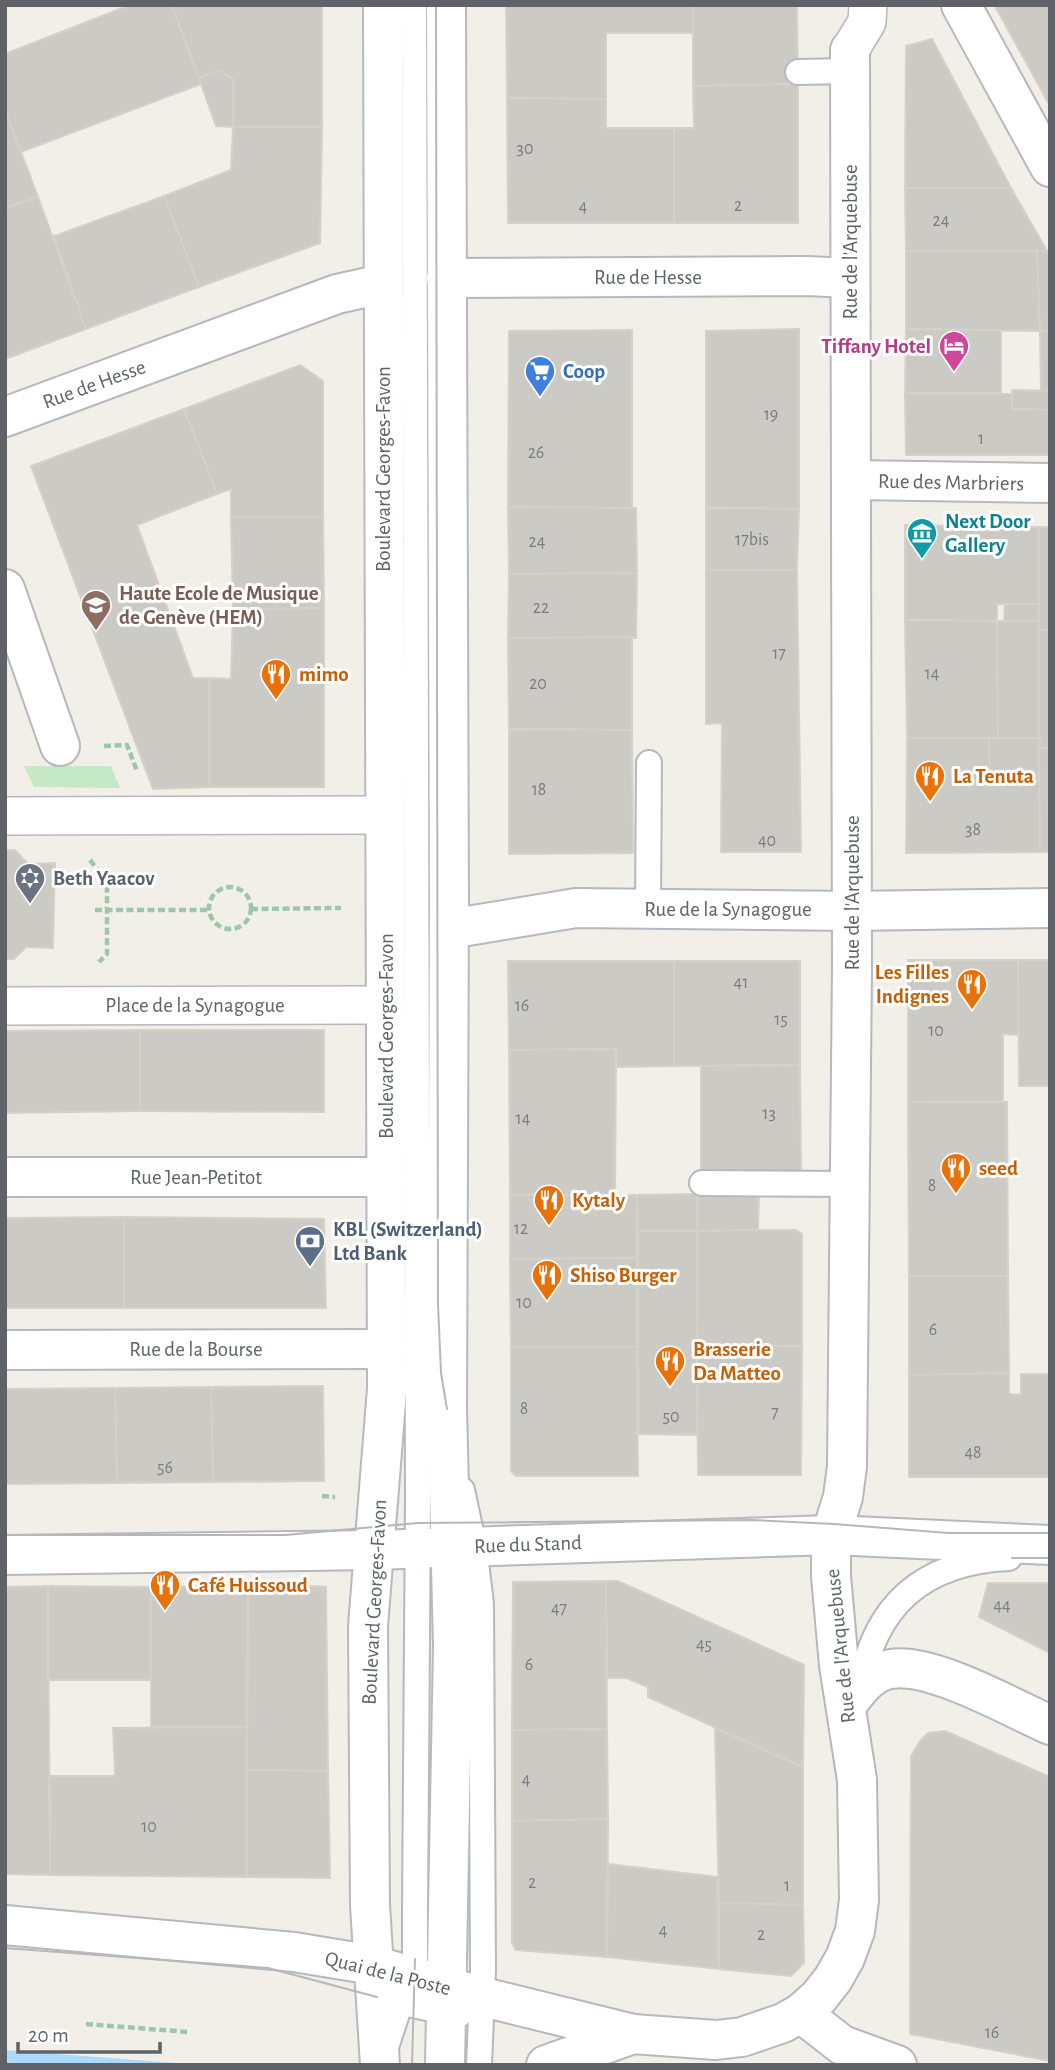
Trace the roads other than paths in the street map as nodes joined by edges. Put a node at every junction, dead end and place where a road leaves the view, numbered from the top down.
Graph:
1 (383, 5) edge
2 (414, 5) edge
3 (446, 5) edge
4 (868, 5) edge
5 (961, 5) edge
6 (850, 60) junction
7 (798, 72) dead end
8 (1050, 167) edge
9 (446, 278) junction
10 (850, 278) junction
11 (382, 284) junction
12 (5, 416) edge
13 (852, 480) junction
14 (1050, 484) edge
15 (5, 589) edge
16 (60, 746) dead end
17 (649, 763) dead end
18 (385, 815) junction
19 (5, 816) edge
20 (1050, 908) edge
21 (648, 909) junction
22 (852, 911) junction
23 (449, 929) junction
24 (386, 1004) junction
25 (5, 1006) edge
26 (5, 1177) edge
27 (387, 1177) junction
28 (702, 1183) dead end
29 (850, 1184) junction
30 (387, 1349) junction
31 (5, 1350) edge
32 (831, 1535) junction
33 (1050, 1546) edge
34 (447, 1547) junction
35 (374, 1550) junction
36 (5, 1555) edge
37 (853, 1697) junction
38 (1050, 1725) edge
39 (5, 1925) edge
40 (389, 1986) junction
41 (464, 2004) junction
42 (801, 2013) junction
43 (633, 2034) junction
44 (382, 2065) edge
45 (445, 2065) edge
46 (479, 2065) edge
47 (546, 2065) edge
48 (897, 2065) edge

1 - 11 street, Boulevard Georges-Favon
2 - 34 lane
3 - 9 street
4 - 6 street, Rue de l'Arquebuse
5 - 8 street
6 - 7 lane
6 - 10 street, Rue de l'Arquebuse
9 - 10 street, Rue de Hesse
9 - 23 street
10 - 13 street, Rue de l'Arquebuse
11 - 12 street, Rue de Hesse
11 - 18 street, Boulevard Georges-Favon
13 - 14 street, Rue des Marbriers
13 - 22 street, Rue de l'Arquebuse
15 - 16 street
17 - 21 lane
18 - 19 street
18 - 24 street, Boulevard Georges-Favon
20 - 22 street, Rue de la Synagogue
21 - 22 street, Rue de la Synagogue
21 - 23 street, Rue de la Synagogue
22 - 29 street, Rue de l'Arquebuse
23 - 34 street
24 - 25 street, Place de la Synagogue
24 - 27 street, Boulevard Georges-Favon
26 - 27 street, Rue Jean-Petitot
27 - 30 street, Boulevard Georges-Favon
28 - 29 lane
29 - 32 street, Rue de l'Arquebuse
30 - 31 street, Rue de la Bourse
30 - 35 street, Boulevard Georges-Favon
32 - 33 street, Rue du Stand
32 - 34 street, Rue du Stand
32 - 37 street, Rue de l'Arquebuse
33 - 37 lane
34 - 35 street, Rue du Stand
34 - 40 lane
34 - 41 street
35 - 36 street, Rue du Stand
35 - 40 street, Boulevard Georges-Favon
37 - 38 street
37 - 42 street, Rue de l'Arquebuse
39 - 40 street, Quai de la Poste
40 - 41 street, Quai de la Poste
40 - 44 street, Boulevard Georges-Favon
41 - 43 street, Quai de la Poste
41 - 45 street
41 - 46 lane
42 - 43 street, Rue de l'Arquebuse
42 - 48 street
43 - 47 street

